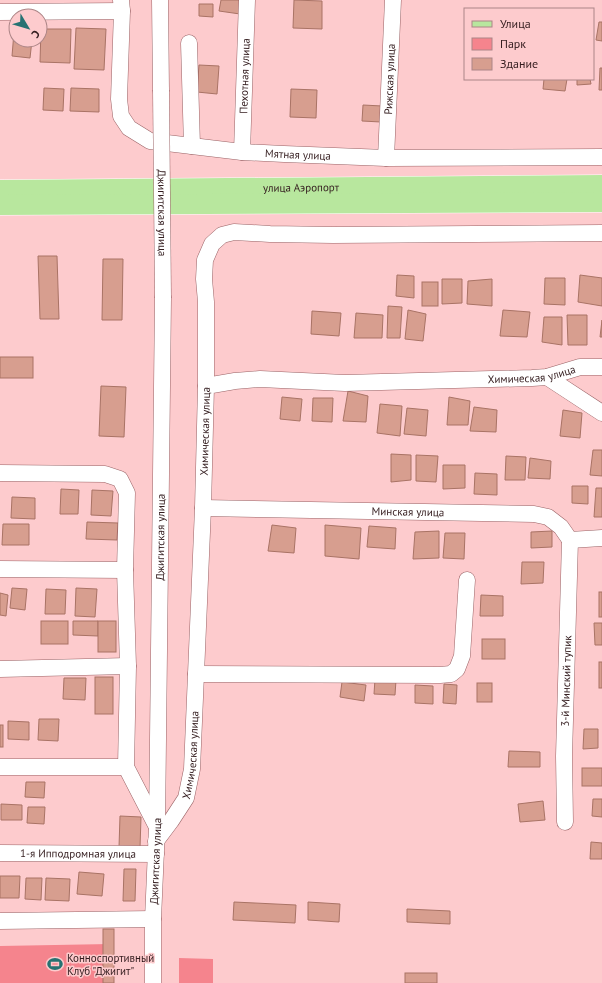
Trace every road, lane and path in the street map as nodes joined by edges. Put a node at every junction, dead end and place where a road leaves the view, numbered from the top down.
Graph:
1 (160, 0) edge
2 (247, 0) edge
3 (393, 0) edge
4 (27, 6) edge
5 (122, 6) edge
6 (0, 12) edge
7 (189, 43) dead end
8 (192, 146) junction
9 (242, 152) junction
10 (602, 157) edge
11 (386, 158) junction
12 (602, 185) edge
13 (0, 190) edge
14 (602, 202) edge
15 (0, 205) edge
16 (602, 233) edge
17 (602, 367) edge
18 (547, 377) junction
19 (206, 386) junction
20 (602, 412) edge
21 (0, 473) edge
22 (203, 508) junction
23 (602, 538) edge
24 (570, 540) junction
25 (0, 569) edge
26 (125, 570) junction
27 (467, 580) dead end
28 (128, 666) junction
29 (0, 669) edge
30 (196, 674) junction
31 (0, 767) edge
32 (126, 767) junction
33 (565, 822) dead end
34 (156, 840) junction
35 (0, 853) edge
36 (153, 919) junction
37 (0, 921) edge
38 (153, 983) edge

1 - 34 street, Джигитская улица, bridge
2 - 9 street, Пехотная улица
3 - 11 street, Рижская улица
4 - 5 street
4 - 6 street
5 - 8 street, Мятная улица
7 - 8 street
8 - 9 street, Мятная улица
9 - 11 street, Мятная улица
10 - 11 street, Мятная улица
12 - 13 main road, улица Аэропорт
14 - 15 main road, улица Аэропорт
16 - 19 street
17 - 18 street, Химическая улица
18 - 19 street, Химическая улица
18 - 20 street
19 - 22 street, Химическая улица
21 - 26 street
22 - 24 street, Минская улица
22 - 30 street, Химическая улица
23 - 24 street
24 - 33 street, 3-й Минский тупик
25 - 26 street
26 - 28 street
27 - 30 street
28 - 29 street
28 - 32 street
30 - 34 street, Химическая улица
31 - 32 street
32 - 34 street
34 - 35 street, 1-я Ипподромная улица
34 - 36 street, Джигитская улица
36 - 37 street
36 - 38 street, Джигитская улица

